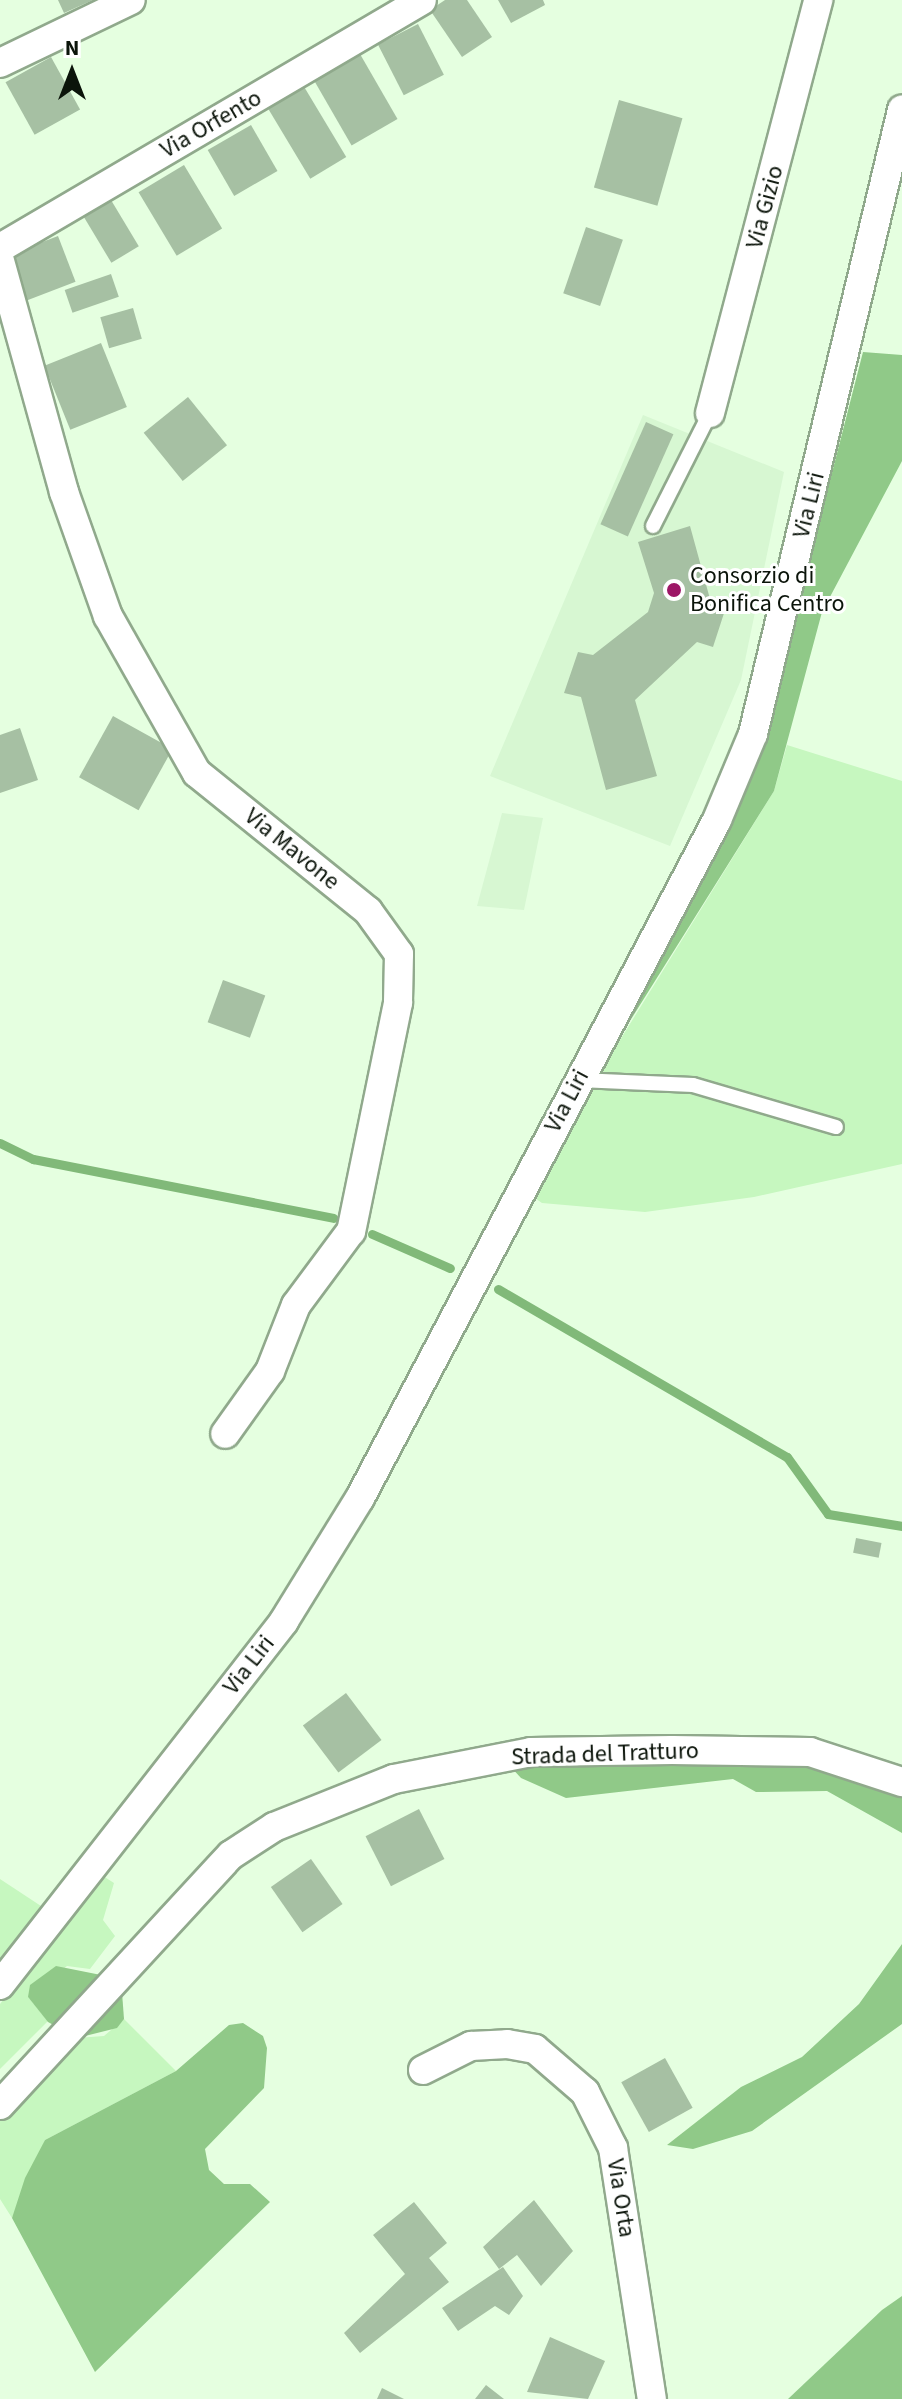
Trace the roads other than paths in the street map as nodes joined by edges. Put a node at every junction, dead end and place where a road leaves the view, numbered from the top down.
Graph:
1 (131, 0) edge
2 (422, 0) edge
3 (818, 0) edge
4 (0, 63) edge
5 (902, 110) edge
6 (893, 178) edge
7 (0, 248) edge
8 (0, 261) edge
9 (710, 413) joint
10 (653, 526) dead end
11 (578, 1080) junction
12 (836, 1127) dead end
13 (225, 1434) dead end
14 (902, 1782) edge
15 (0, 1985) edge
16 (423, 2070) dead end
17 (0, 2105) edge
18 (652, 2399) edge

1 - 4 street
2 - 7 street, Via Orfento
3 - 9 street, Via Gizio
5 - 6 street, Via Liri
6 - 11 street, Via Liri
8 - 13 street, Via Mavone
9 - 10 lane
11 - 12 lane
11 - 15 street, Via Liri
14 - 17 street, Strada del Tratturo
16 - 18 street, Via Orta

